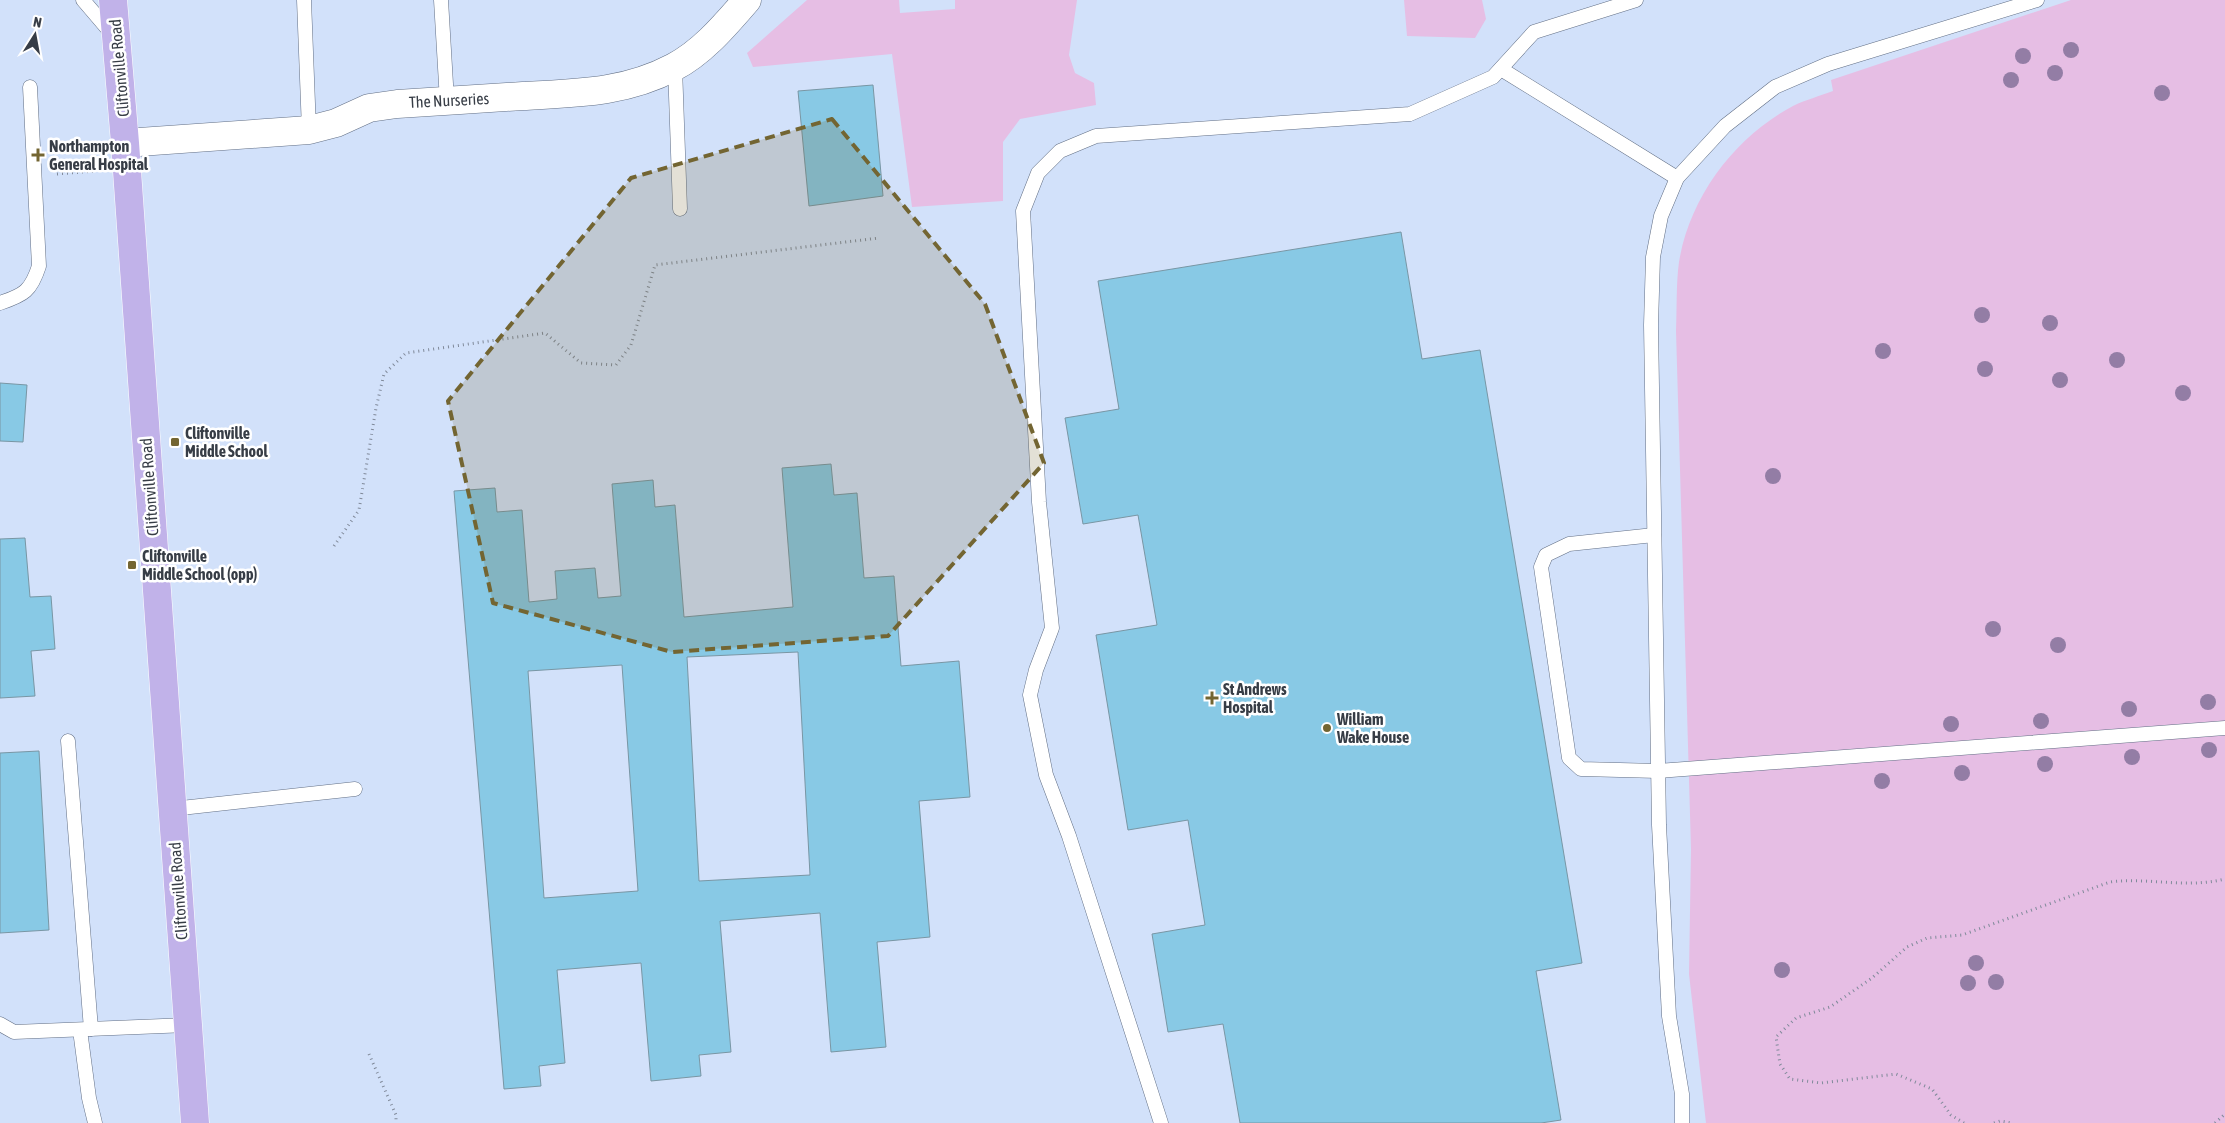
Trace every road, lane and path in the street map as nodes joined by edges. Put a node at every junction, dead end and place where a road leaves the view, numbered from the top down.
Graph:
1 (83, 0) edge
2 (113, 0) edge
3 (304, 0) edge
4 (441, 0) edge
5 (747, 0) edge
6 (1636, 0) edge
7 (2037, 0) edge
8 (116, 38) junction
9 (675, 67) junction
10 (1501, 69) junction
11 (30, 86) dead end
12 (447, 100) junction
13 (309, 130) junction
14 (126, 155) junction
15 (34, 176) junction
16 (1677, 178) junction
17 (680, 209) dead end
18 (879, 238) dead end
19 (0, 303) edge
20 (1654, 535) junction
21 (334, 546) dead end
22 (2225, 728) edge
23 (68, 741) dead end
24 (1658, 771) junction
25 (355, 789) dead end
26 (172, 809) junction
27 (2225, 879) edge
28 (0, 1024) edge
29 (188, 1025) junction
30 (85, 1029) junction
31 (369, 1054) dead end
32 (2225, 1114) edge
33 (95, 1123) edge
34 (195, 1123) edge
35 (396, 1123) edge
36 (1161, 1123) edge
37 (1682, 1123) edge
38 (1964, 1123) edge
39 (1994, 1123) edge
40 (2012, 1123) edge
41 (2216, 1123) edge

1 - 8 lane
2 - 8 main road, Cliftonville Road
3 - 13 lane
4 - 12 lane
5 - 9 street, The Nurseries
6 - 10 lane
7 - 16 lane
8 - 14 main road, Cliftonville Road
9 - 12 street, The Nurseries
9 - 17 lane
10 - 16 lane
10 - 36 lane
11 - 15 lane
12 - 13 street, The Nurseries
13 - 14 street, The Nurseries
14 - 15 path
14 - 26 main road, Cliftonville Road
15 - 19 lane
16 - 20 lane
18 - 21 path
20 - 24 lane
20 - 24 lane
22 - 24 lane
23 - 30 lane
24 - 37 lane
25 - 26 lane
26 - 29 main road, Cliftonville Road
27 - 38 path
28 - 30 lane
29 - 30 lane
29 - 34 main road, Cliftonville Road
30 - 33 lane
31 - 35 path
32 - 41 path
39 - 40 path

